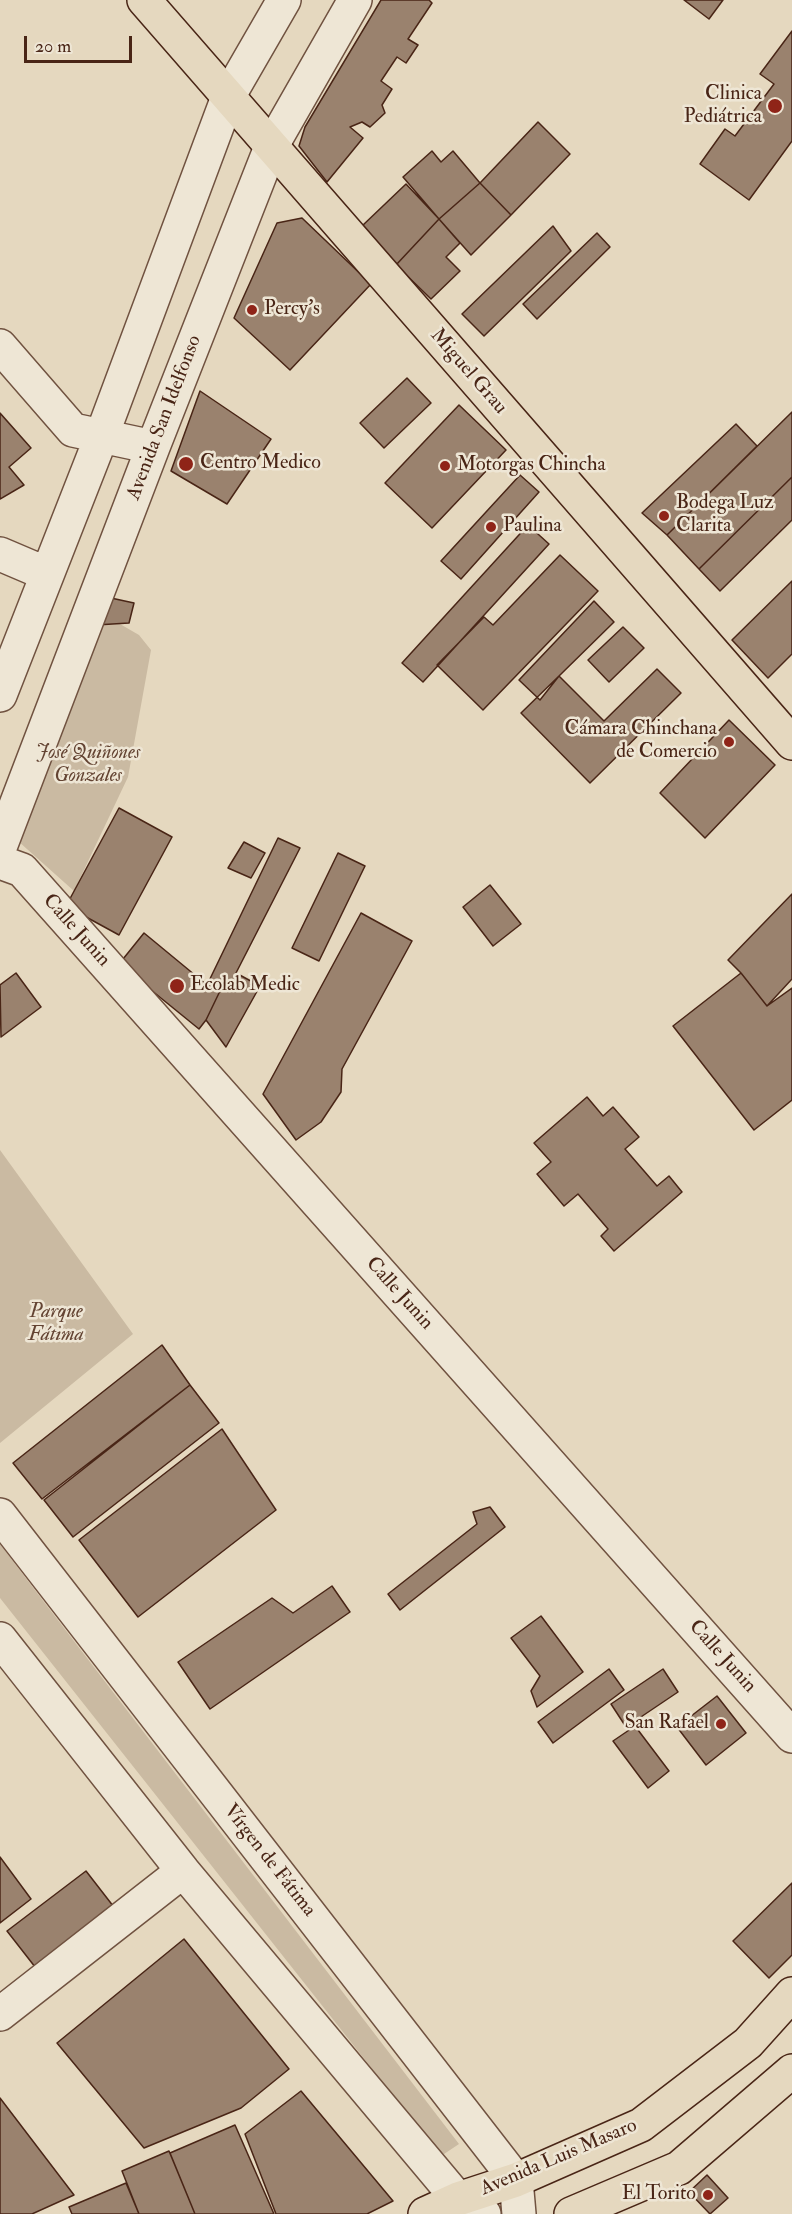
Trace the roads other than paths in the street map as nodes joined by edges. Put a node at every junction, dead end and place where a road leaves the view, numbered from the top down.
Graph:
1 (144, 0) edge
2 (284, 0) edge
3 (355, 0) edge
4 (228, 97) junction
5 (271, 147) junction
6 (0, 346) edge
7 (102, 435) junction
8 (153, 447) junction
9 (0, 554) edge
10 (47, 574) junction
11 (0, 695) edge
12 (792, 743) edge
13 (0, 848) edge
14 (0, 862) edge
15 (0, 1515) edge
16 (0, 1639) edge
17 (792, 1736) edge
18 (183, 1871) junction
19 (792, 1994) edge
20 (0, 2014) edge
21 (792, 2071) edge
22 (516, 2180) junction
23 (471, 2206) edge
24 (425, 2214) edge
25 (519, 2214) edge
26 (571, 2214) edge

1 - 4 main road, Miguel Grau
2 - 4 street
3 - 5 street, Avenida San Idelfonso
4 - 5 main road, Miguel Grau
4 - 7 street
5 - 8 street, Avenida San Idelfonso
5 - 12 main road, Miguel Grau
6 - 7 street
7 - 8 street
7 - 10 street
8 - 13 street, Avenida San Idelfonso
9 - 10 street
10 - 11 street
14 - 17 street, Calle Junin
15 - 22 street, Vírgen de Fátima
16 - 18 street
18 - 20 street
18 - 23 street
19 - 22 main road, Avenida Luis Masaro
21 - 26 main road
22 - 23 main road, Avenida Luis Masaro
22 - 25 street
23 - 24 main road, Avenida Luis Masaro

